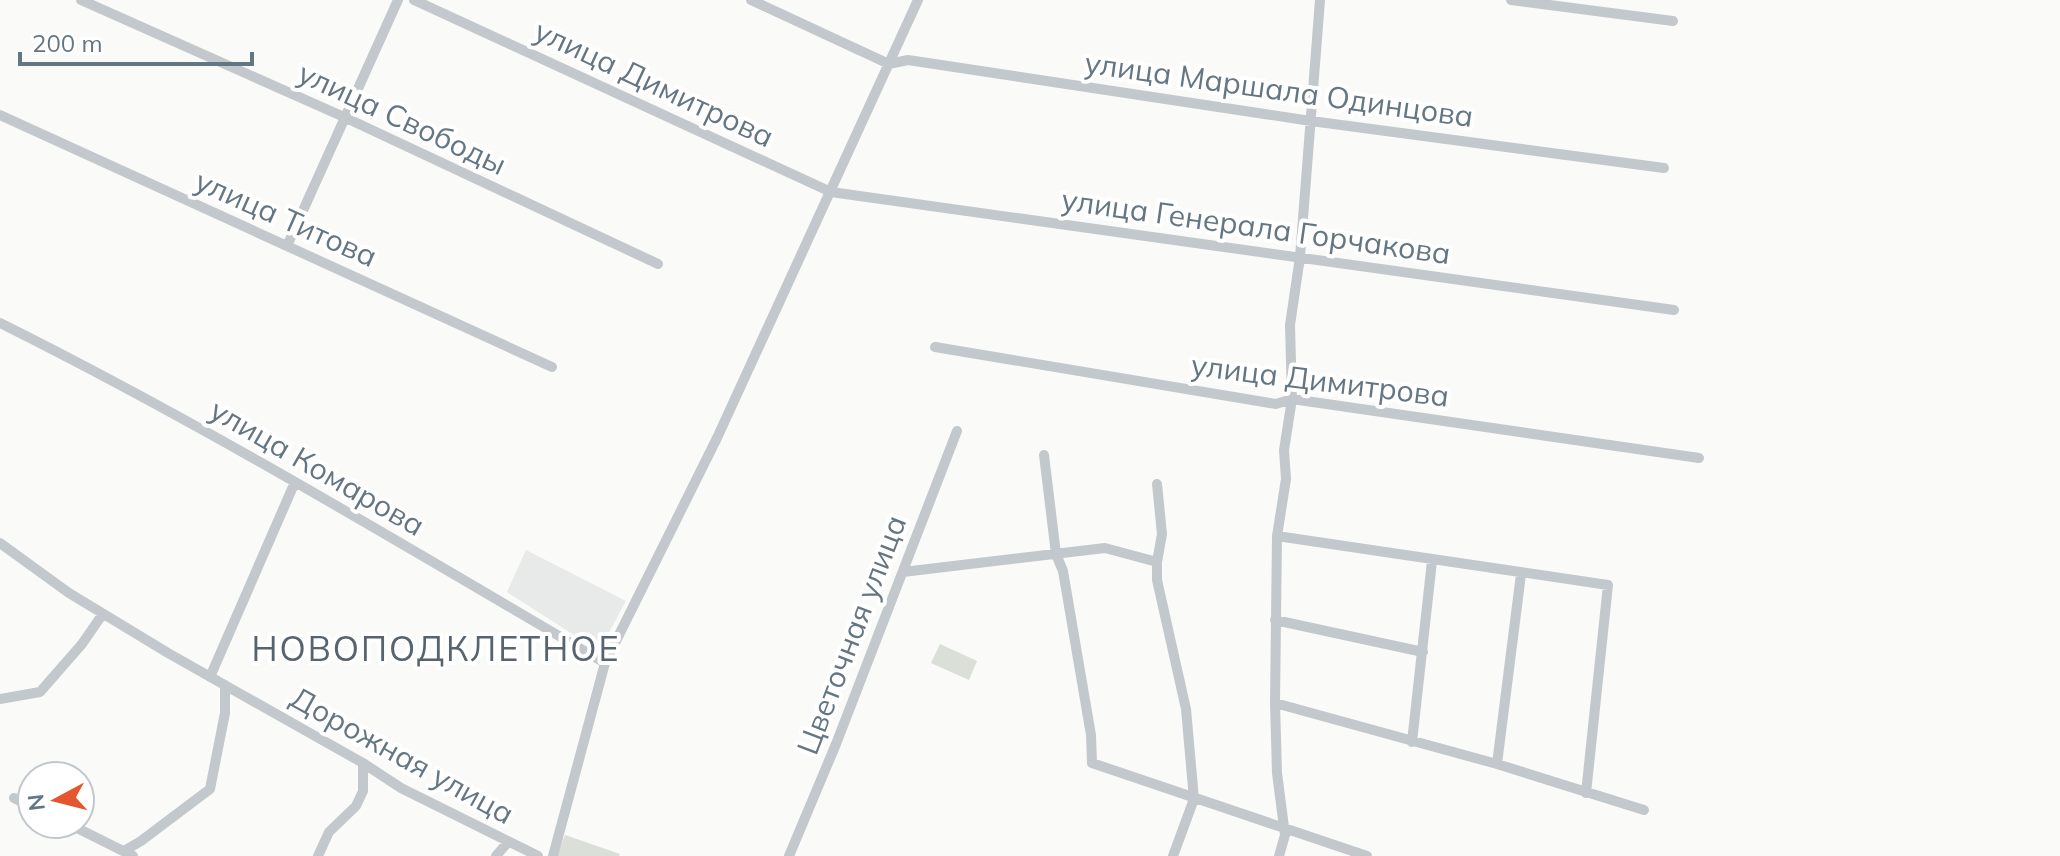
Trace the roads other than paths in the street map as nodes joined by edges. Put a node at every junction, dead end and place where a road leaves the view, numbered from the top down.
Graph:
1 (81, 0) edge
2 (398, 0) edge
3 (414, 0) edge
4 (751, 0) edge
5 (918, 0) edge
6 (1320, 0) edge
7 (1511, 0) edge
8 (1673, 21) dead end
9 (889, 64) junction
10 (0, 115) edge
11 (344, 117) junction
12 (1311, 121) junction
13 (1664, 168) dead end
14 (831, 192) junction
15 (287, 246) junction
16 (1300, 257) junction
17 (658, 264) dead end
18 (1674, 310) dead end
19 (0, 323) edge
20 (935, 347) dead end
21 (552, 367) dead end
22 (1292, 399) junction
23 (957, 431) dead end
24 (1044, 455) dead end
25 (1699, 458) dead end
26 (295, 482) junction
27 (1157, 484) dead end
28 (1277, 536) junction
29 (0, 543) edge
30 (1056, 554) junction
31 (1432, 561) junction
32 (1157, 562) junction
33 (903, 572) junction
34 (1521, 574) junction
35 (102, 615) junction
36 (1275, 620) junction
37 (1423, 652) junction
38 (605, 663) junction
39 (210, 677) junction
40 (225, 685) junction
41 (0, 699) edge
42 (1275, 703) junction
43 (1412, 742) junction
44 (363, 763) junction
45 (1497, 764) junction
46 (1586, 793) junction
47 (1194, 799) junction
48 (1644, 810) dead end
49 (1285, 828) junction
50 (96, 837) edge
51 (508, 842) junction
52 (128, 853) edge
53 (318, 856) edge
54 (496, 856) edge
55 (538, 856) edge
56 (553, 856) edge
57 (789, 856) edge
58 (1173, 856) edge
59 (1279, 856) edge
60 (1367, 856) edge

1 - 11 street, улица Свободы
2 - 11 street
3 - 14 street, улица Димитрова
4 - 9 street
5 - 9 street
6 - 12 street
7 - 8 street
9 - 12 street, улица Маршала Одинцова
9 - 14 street
10 - 15 street, улица Титова
11 - 15 street
11 - 17 street, улица Свободы
12 - 13 street, улица Маршала Одинцова
12 - 16 street
14 - 16 street, улица Генерала Горчакова
14 - 38 street
15 - 21 street, улица Титова
16 - 18 street, улица Генерала Горчакова
16 - 22 street
19 - 26 street, улица Комарова
20 - 22 street, улица Димитрова
22 - 25 street, улица Димитрова
22 - 28 street
23 - 33 street, Цветочная улица
24 - 30 street
26 - 38 street, улица Комарова
26 - 39 street
27 - 32 street
28 - 31 street
28 - 36 street
29 - 35 street, Дорожная улица
30 - 32 street
30 - 33 street
30 - 47 street
31 - 34 street
31 - 37 street
32 - 47 street
33 - 57 street, Цветочная улица
34 - 45 street
34 - 46 street
35 - 39 street, Дорожная улица
35 - 41 street
36 - 37 street
36 - 42 street
37 - 43 street
38 - 56 street
39 - 40 street, Дорожная улица
40 - 44 street, Дорожная улица
40 - 52 street
42 - 43 street
42 - 49 street
43 - 45 street
44 - 51 street, Дорожная улица
44 - 53 street
45 - 46 street
46 - 48 street
47 - 49 street
47 - 58 street
49 - 59 street
49 - 60 street
50 - 52 street
51 - 54 street
51 - 55 street, Дорожная улица

